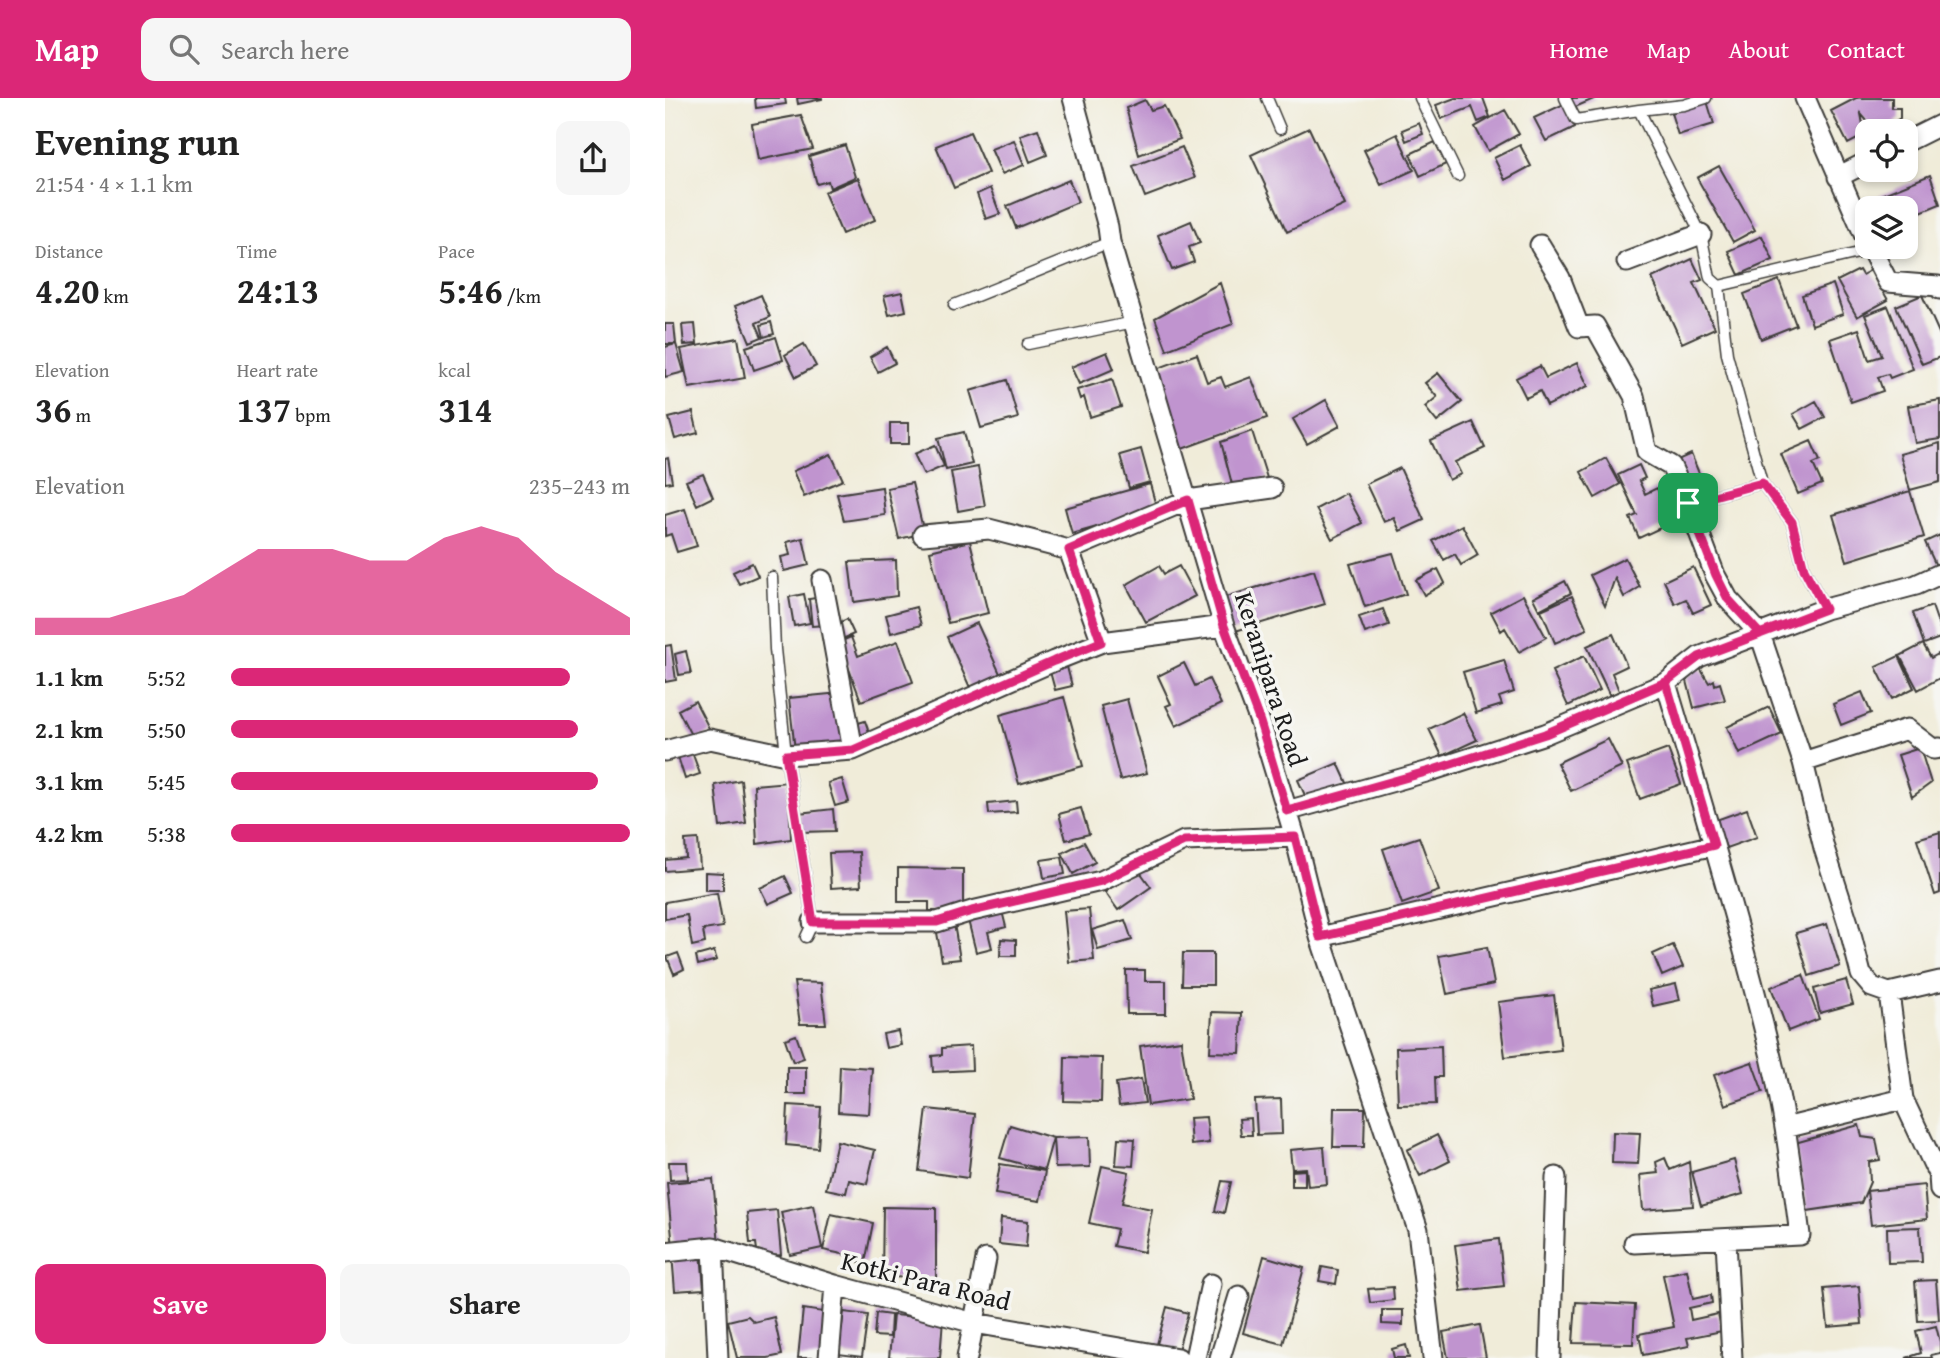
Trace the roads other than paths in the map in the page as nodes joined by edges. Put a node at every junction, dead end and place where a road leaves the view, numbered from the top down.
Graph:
1 (1073, 98) edge
2 (1267, 98) edge
3 (1420, 98) edge
4 (1565, 98) edge
5 (1706, 98) edge
6 (1805, 98) edge
7 (1639, 110) junction
8 (1940, 125) edge
9 (1279, 129) dead end
10 (1918, 136) edge
11 (1855, 168) edge
12 (1458, 176) dead end
13 (1838, 177) junction
14 (1855, 215) edge
15 (1701, 234) junction
16 (1110, 242) junction
17 (1540, 245) dead end
18 (1855, 250) edge
19 (1876, 259) edge
20 (1627, 262) dead end
21 (1720, 286) junction
22 (1940, 289) edge
23 (954, 305) dead end
24 (1134, 323) junction
25 (1028, 344) dead end
26 (1762, 483) junction
27 (1272, 488) dead end
28 (1188, 500) junction
29 (1688, 503) junction
30 (923, 536) dead end
31 (1069, 550) junction
32 (1940, 574) edge
33 (772, 577) dead end
34 (1825, 609) junction
35 (1224, 626) junction
36 (1760, 634) junction
37 (1101, 642) junction
38 (838, 663) dead end
39 (1666, 682) junction
40 (1940, 748) edge
41 (853, 750) junction
42 (665, 751) edge
43 (786, 755) junction
44 (1803, 762) junction
45 (1287, 811) junction
46 (1295, 837) junction
47 (1714, 845) junction
48 (810, 929) joint
49 (1320, 937) junction
50 (1940, 981) edge
51 (1889, 993) junction
52 (1903, 1099) junction
53 (1785, 1128) junction
54 (1556, 1177) dead end
55 (1940, 1191) edge
56 (1726, 1240) junction
57 (1634, 1243) dead end
58 (713, 1247) junction
59 (665, 1252) edge
60 (986, 1259) dead end
61 (1211, 1284) dead end
62 (835, 1285) junction
63 (1239, 1296) dead end
64 (974, 1323) junction
65 (718, 1358) edge
66 (829, 1358) edge
67 (967, 1358) edge
68 (1178, 1358) edge
69 (1195, 1358) edge
70 (1220, 1358) edge
71 (1433, 1358) edge
72 (1550, 1358) edge
73 (1732, 1358) edge

1 - 16 street, Keranipara Road
2 - 9 lane
3 - 12 lane
4 - 7 lane
5 - 7 lane
6 - 13 street
7 - 15 lane
8 - 10 street
11 - 13 street
13 - 14 street
15 - 20 street
15 - 21 lane
16 - 23 lane
16 - 24 street, Keranipara Road
17 - 29 street
18 - 21 lane
19 - 22 street
21 - 26 lane
24 - 25 lane
24 - 28 street, Keranipara Road
26 - 29 lane
26 - 34 lane
27 - 28 street
28 - 31 street
28 - 35 street, Keranipara Road
29 - 36 street
30 - 31 street
31 - 37 street
32 - 34 street
33 - 43 lane
34 - 36 street
35 - 37 street
35 - 45 street, Keranipara Road
36 - 39 street
36 - 44 street
37 - 41 street
38 - 41 street
39 - 45 street
39 - 47 street
40 - 44 street
41 - 43 street
42 - 43 street
43 - 48 lane
44 - 51 street
45 - 46 street, Keranipara Road
46 - 48 street
46 - 49 street, Keranipara Road
47 - 49 street
47 - 53 street
49 - 71 street, Keranipara Road
50 - 51 street
51 - 52 street
52 - 53 street
52 - 55 street
53 - 56 street
54 - 72 street
56 - 57 street
56 - 73 street
58 - 59 street, Kotki Para Road
58 - 62 street, Kotki Para Road
58 - 65 street
60 - 64 street
61 - 69 street
62 - 64 street, Kotki Para Road
62 - 66 street
63 - 70 street
64 - 67 street
64 - 68 street, Kotki Para Road

